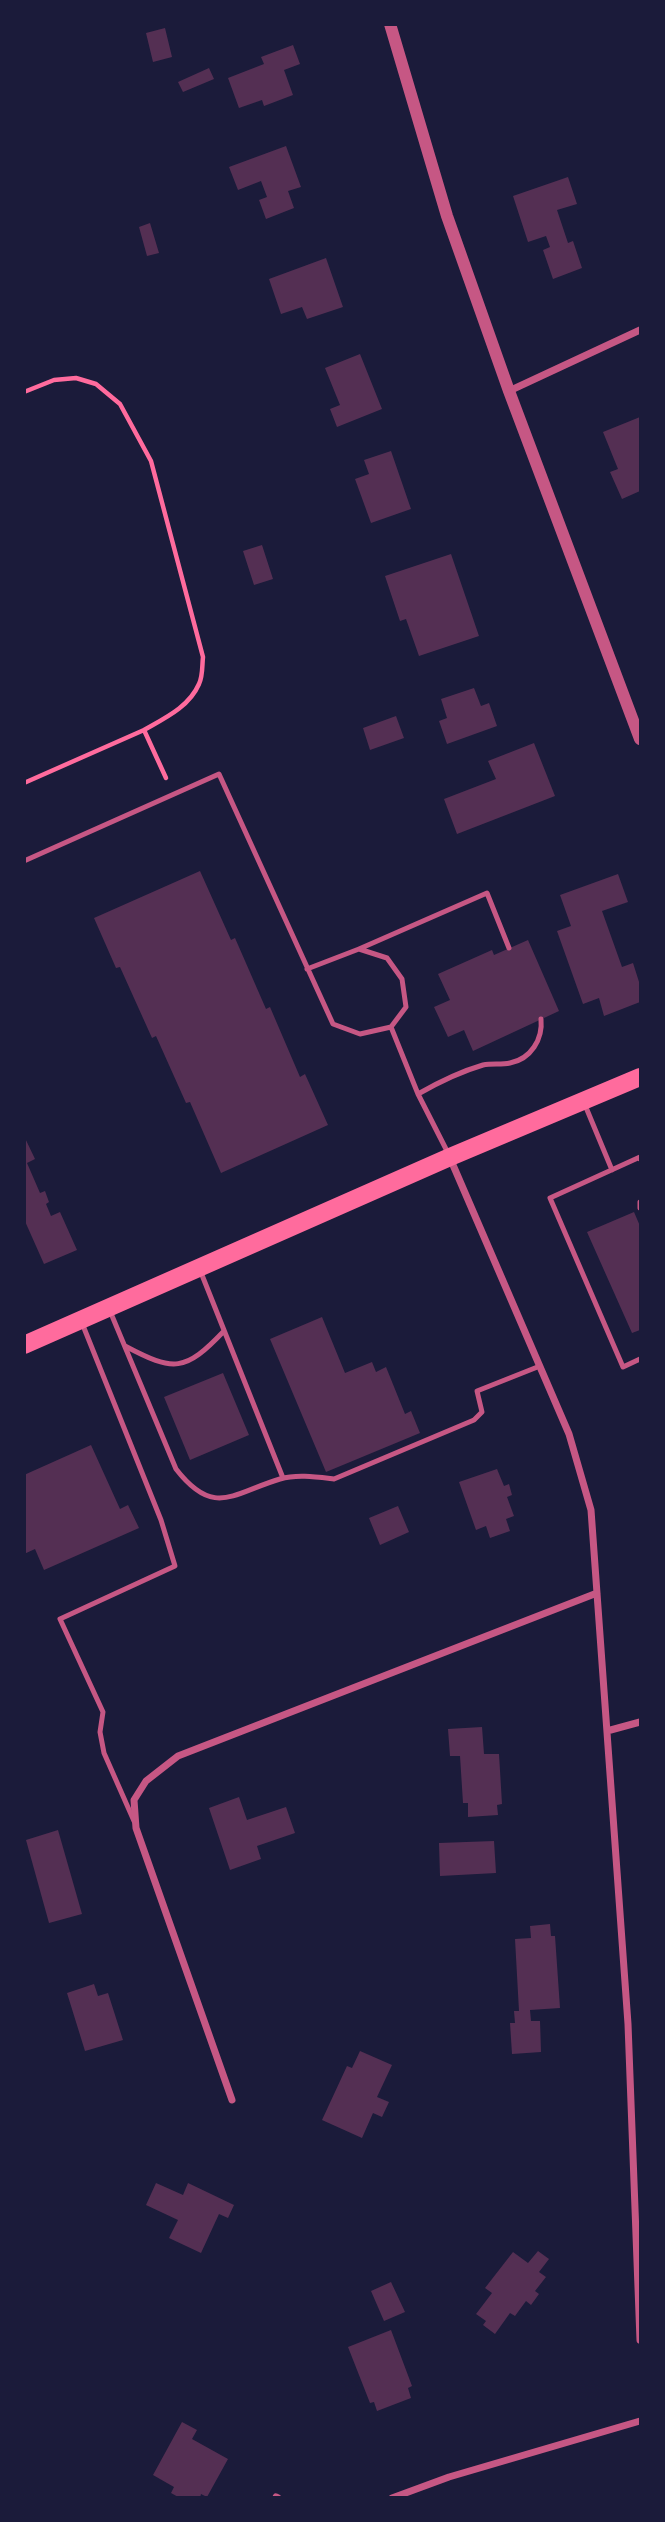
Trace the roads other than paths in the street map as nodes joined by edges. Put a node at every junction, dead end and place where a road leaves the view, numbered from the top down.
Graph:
1 (390, 24) edge
2 (640, 330) edge
3 (509, 391) junction
4 (640, 739) edge
5 (24, 861) edge
6 (509, 948) dead end
7 (359, 949) junction
8 (307, 969) junction
9 (541, 1019) dead end
10 (391, 1027) junction
11 (640, 1077) edge
12 (418, 1094) junction
13 (583, 1101) junction
14 (450, 1157) junction
15 (640, 1159) edge
16 (612, 1170) junction
17 (640, 1202) edge
18 (640, 1208) edge
19 (199, 1268) junction
20 (109, 1308) junction
21 (81, 1320) junction
22 (224, 1331) junction
23 (24, 1345) edge
24 (125, 1346) junction
25 (640, 1359) edge
26 (540, 1366) junction
27 (283, 1478) junction
28 (597, 1593) junction
29 (640, 1722) edge
30 (607, 1731) junction
31 (136, 1828) junction
32 (232, 2100) dead end
33 (640, 2340) edge
34 (640, 2421) edge
35 (392, 2497) edge

1 - 3 street
2 - 3 street
3 - 4 street
5 - 8 lane
6 - 7 lane
7 - 8 lane
7 - 10 lane
8 - 10 lane
9 - 12 lane
10 - 12 lane
11 - 13 main road
12 - 14 lane
13 - 14 main road
13 - 16 lane
14 - 19 main road
14 - 26 street
15 - 16 lane
16 - 25 lane
17 - 18 lane
19 - 20 main road
19 - 22 lane
20 - 21 main road
20 - 24 lane
21 - 23 main road
21 - 31 lane
22 - 24 lane
22 - 27 lane
24 - 27 lane
26 - 27 lane
26 - 28 street
28 - 30 street
28 - 31 street
29 - 30 street
30 - 33 street
31 - 32 street
34 - 35 street

